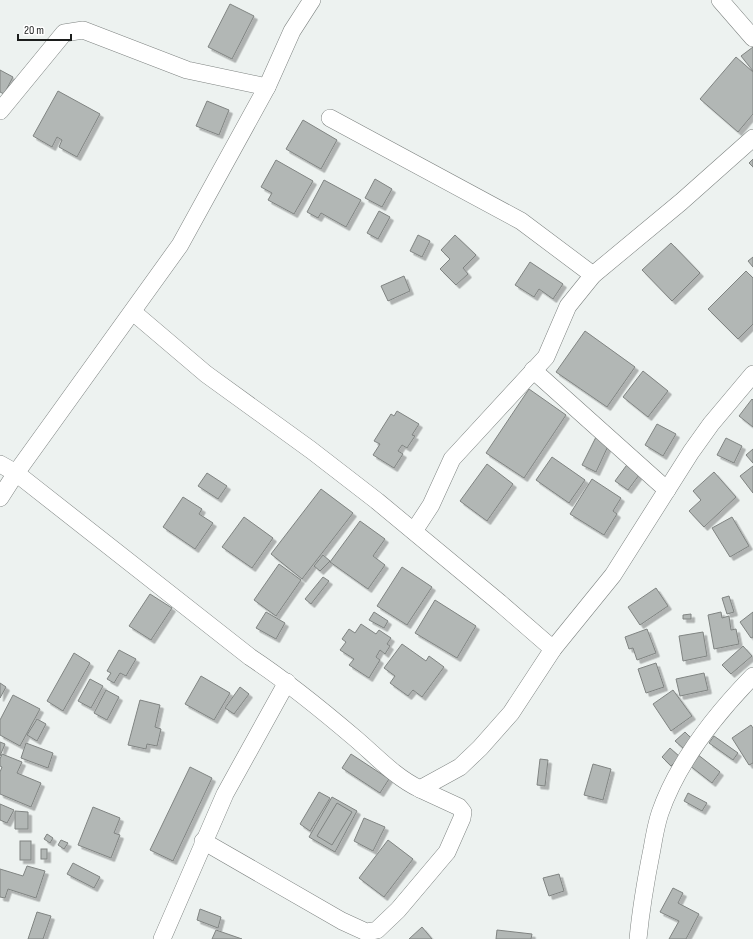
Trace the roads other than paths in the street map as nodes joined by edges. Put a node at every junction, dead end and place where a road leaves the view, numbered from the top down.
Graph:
1 (312, 0) edge
2 (720, 0) edge
3 (753, 38) edge
4 (267, 87) junction
5 (0, 111) edge
6 (330, 118) dead end
7 (753, 138) edge
8 (593, 275) junction
9 (133, 312) junction
10 (533, 370) junction
11 (750, 383) edge
12 (0, 464) edge
13 (16, 473) junction
14 (667, 490) junction
15 (0, 498) edge
16 (414, 531) junction
17 (553, 649) junction
18 (753, 676) edge
19 (287, 682) junction
20 (420, 789) junction
21 (203, 841) junction
22 (162, 939) edge
23 (638, 939) edge

1 - 4 street
2 - 3 street
4 - 5 street
4 - 9 street
6 - 8 street
7 - 8 street
8 - 10 street
9 - 13 street
9 - 16 street
10 - 14 street
10 - 16 street
11 - 14 street
12 - 13 street
13 - 15 street
13 - 19 street
14 - 17 street
16 - 17 street
17 - 20 street
18 - 23 street
19 - 20 street
19 - 21 street
20 - 21 street
21 - 22 street

